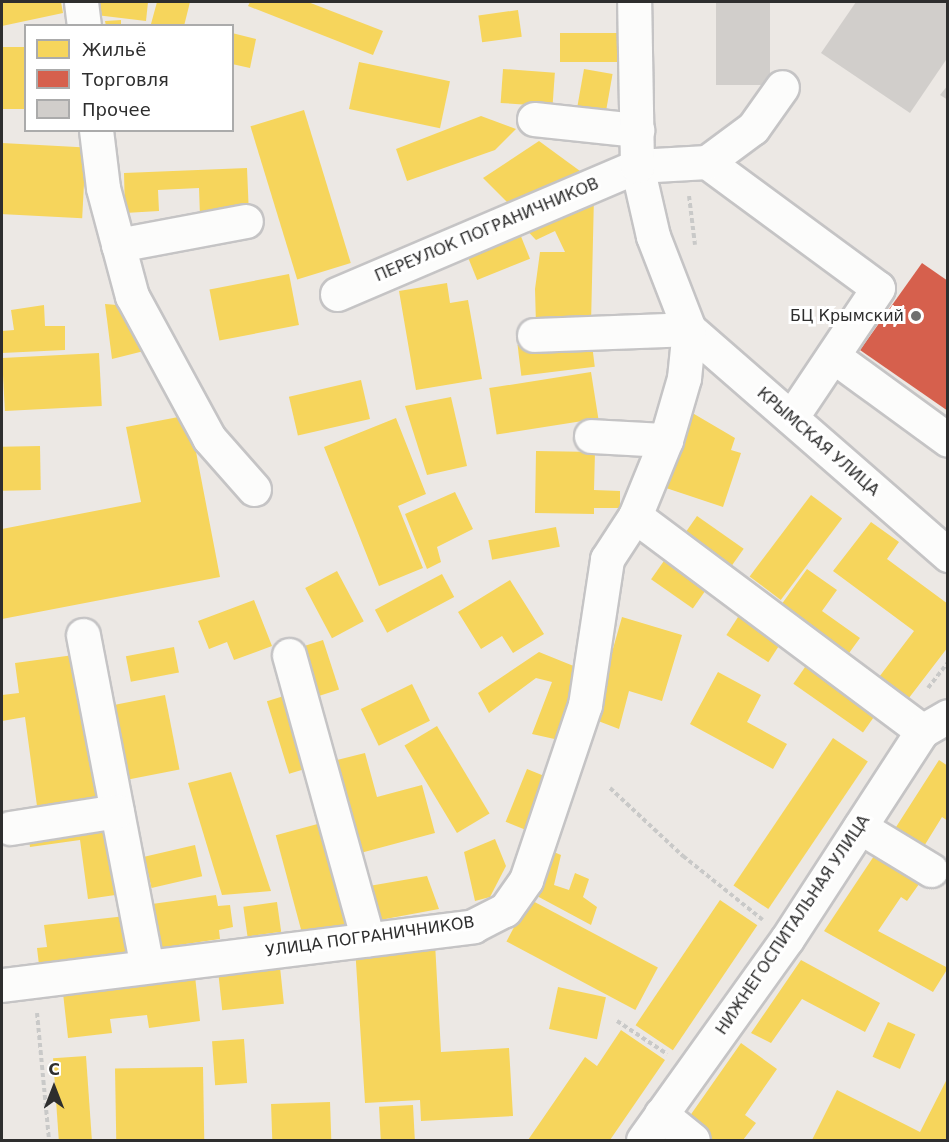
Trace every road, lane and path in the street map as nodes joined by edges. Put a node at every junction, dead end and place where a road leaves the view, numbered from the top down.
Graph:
1 (81, 2) edge
2 (634, 2) edge
3 (84, 24) edge
4 (782, 87) dead end
5 (534, 118) dead end
6 (637, 130) junction
7 (96, 132) edge
8 (696, 162) junction
9 (637, 166) junction
10 (246, 221) dead end
11 (118, 245) junction
12 (697, 254) dead end
13 (337, 294) dead end
14 (689, 329) junction
15 (534, 335) dead end
16 (834, 356) junction
17 (790, 418) junction
18 (591, 435) dead end
19 (666, 440) junction
20 (948, 440) edge
21 (254, 489) dead end
22 (635, 516) junction
23 (948, 555) edge
24 (83, 635) dead end
25 (289, 655) dead end
26 (935, 724) edge
27 (610, 788) dead end
28 (117, 811) junction
29 (860, 827) junction
30 (10, 828) dead end
31 (931, 870) dead end
32 (368, 939) junction
33 (787, 939) junction
34 (147, 966) junction
35 (34, 981) junction
36 (2, 985) edge
37 (617, 1021) dead end
38 (692, 1072) junction
39 (661, 1114) junction
40 (49, 1140) edge
41 (643, 1140) edge
42 (693, 1140) edge

1 - 3 street
2 - 6 street, УЛИЦА ПОГРАНИЧНИКОВ
4 - 8 street
5 - 6 street
6 - 9 street, УЛИЦА ПОГРАНИЧНИКОВ
7 - 11 street
8 - 9 street, ПЕРЕУЛОК ПОГРАНИЧНИКОВ
8 - 12 path
8 - 16 street
9 - 13 street, ПЕРЕУЛОК ПОГРАНИЧНИКОВ
9 - 14 street, УЛИЦА ПОГРАНИЧНИКОВ
10 - 11 street
11 - 21 street
14 - 15 street
14 - 17 street, КРЫМСКАЯ УЛИЦА
14 - 19 street, УЛИЦА ПОГРАНИЧНИКОВ
16 - 17 street
16 - 20 street
17 - 23 street, КРЫМСКАЯ УЛИЦА
18 - 19 street
19 - 22 street, УЛИЦА ПОГРАНИЧНИКОВ
22 - 26 street
22 - 32 street, УЛИЦА ПОГРАНИЧНИКОВ
24 - 28 street
25 - 32 street
26 - 29 street, НИЖНЕГОСПИТАЛЬНАЯ УЛИЦА
27 - 33 path
28 - 30 street
28 - 34 street
29 - 31 street
29 - 33 street, НИЖНЕГОСПИТАЛЬНАЯ УЛИЦА
32 - 34 street, УЛИЦА ПОГРАНИЧНИКОВ
33 - 38 street, НИЖНЕГОСПИТАЛЬНАЯ УЛИЦА
34 - 35 street, УЛИЦА ПОГРАНИЧНИКОВ
35 - 36 street, УЛИЦА ПОГРАНИЧНИКОВ
35 - 40 path
37 - 38 path
38 - 39 street, НИЖНЕГОСПИТАЛЬНАЯ УЛИЦА
39 - 41 street, НИЖНЕГОСПИТАЛЬНАЯ УЛИЦА
39 - 42 street

